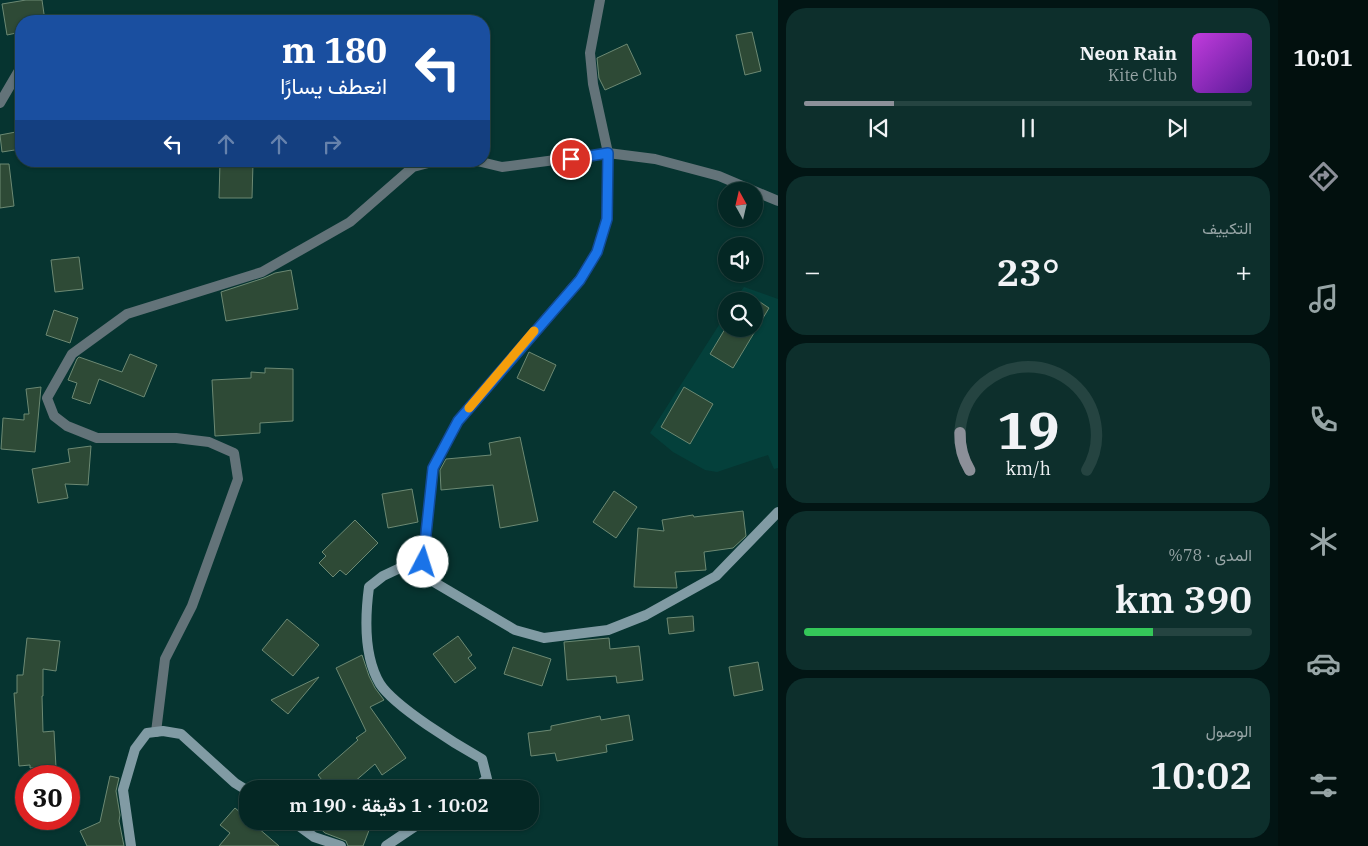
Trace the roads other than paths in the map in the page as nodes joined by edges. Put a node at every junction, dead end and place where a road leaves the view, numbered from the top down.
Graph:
1 (600, 0) edge
2 (15, 78) edge
3 (0, 103) edge
4 (608, 153) junction
5 (490, 164) edge
6 (414, 167) edge
7 (778, 201) edge
8 (778, 512) edge
9 (422, 575) junction
10 (156, 732) junction
11 (486, 780) edge
12 (239, 785) edge
13 (304, 830) edge
14 (410, 830) edge
15 (131, 846) edge
16 (342, 846) edge
17 (386, 846) edge

1 - 4 street
2 - 3 street
4 - 5 street
4 - 7 street
4 - 9 street
6 - 10 street
8 - 9 street
9 - 11 street
10 - 12 street
10 - 15 street
13 - 16 street
14 - 17 street

